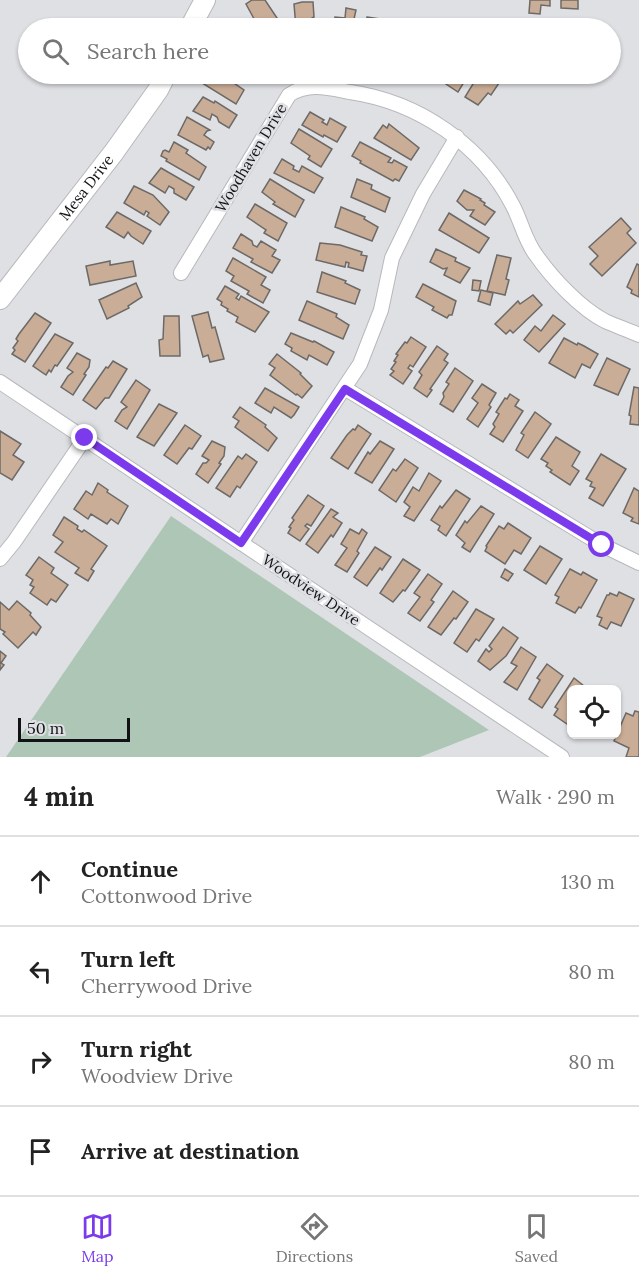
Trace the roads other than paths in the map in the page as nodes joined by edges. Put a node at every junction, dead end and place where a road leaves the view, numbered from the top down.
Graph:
1 (205, 0) edge
2 (195, 18) edge
3 (161, 84) edge
4 (458, 137) junction
5 (180, 273) dead end
6 (0, 299) edge
7 (639, 335) edge
8 (0, 382) edge
9 (345, 389) junction
10 (85, 438) junction
11 (241, 543) junction
12 (0, 559) edge
13 (639, 563) edge
14 (562, 757) edge

1 - 2 main road
3 - 6 main road, Mesa Drive
4 - 5 street, Woodhaven Drive
4 - 7 street, Woodhaven Drive
4 - 9 street
8 - 10 street, Woodview Drive
9 - 11 street
9 - 13 street
10 - 11 street, Woodview Drive
10 - 12 street
11 - 14 street, Woodview Drive

